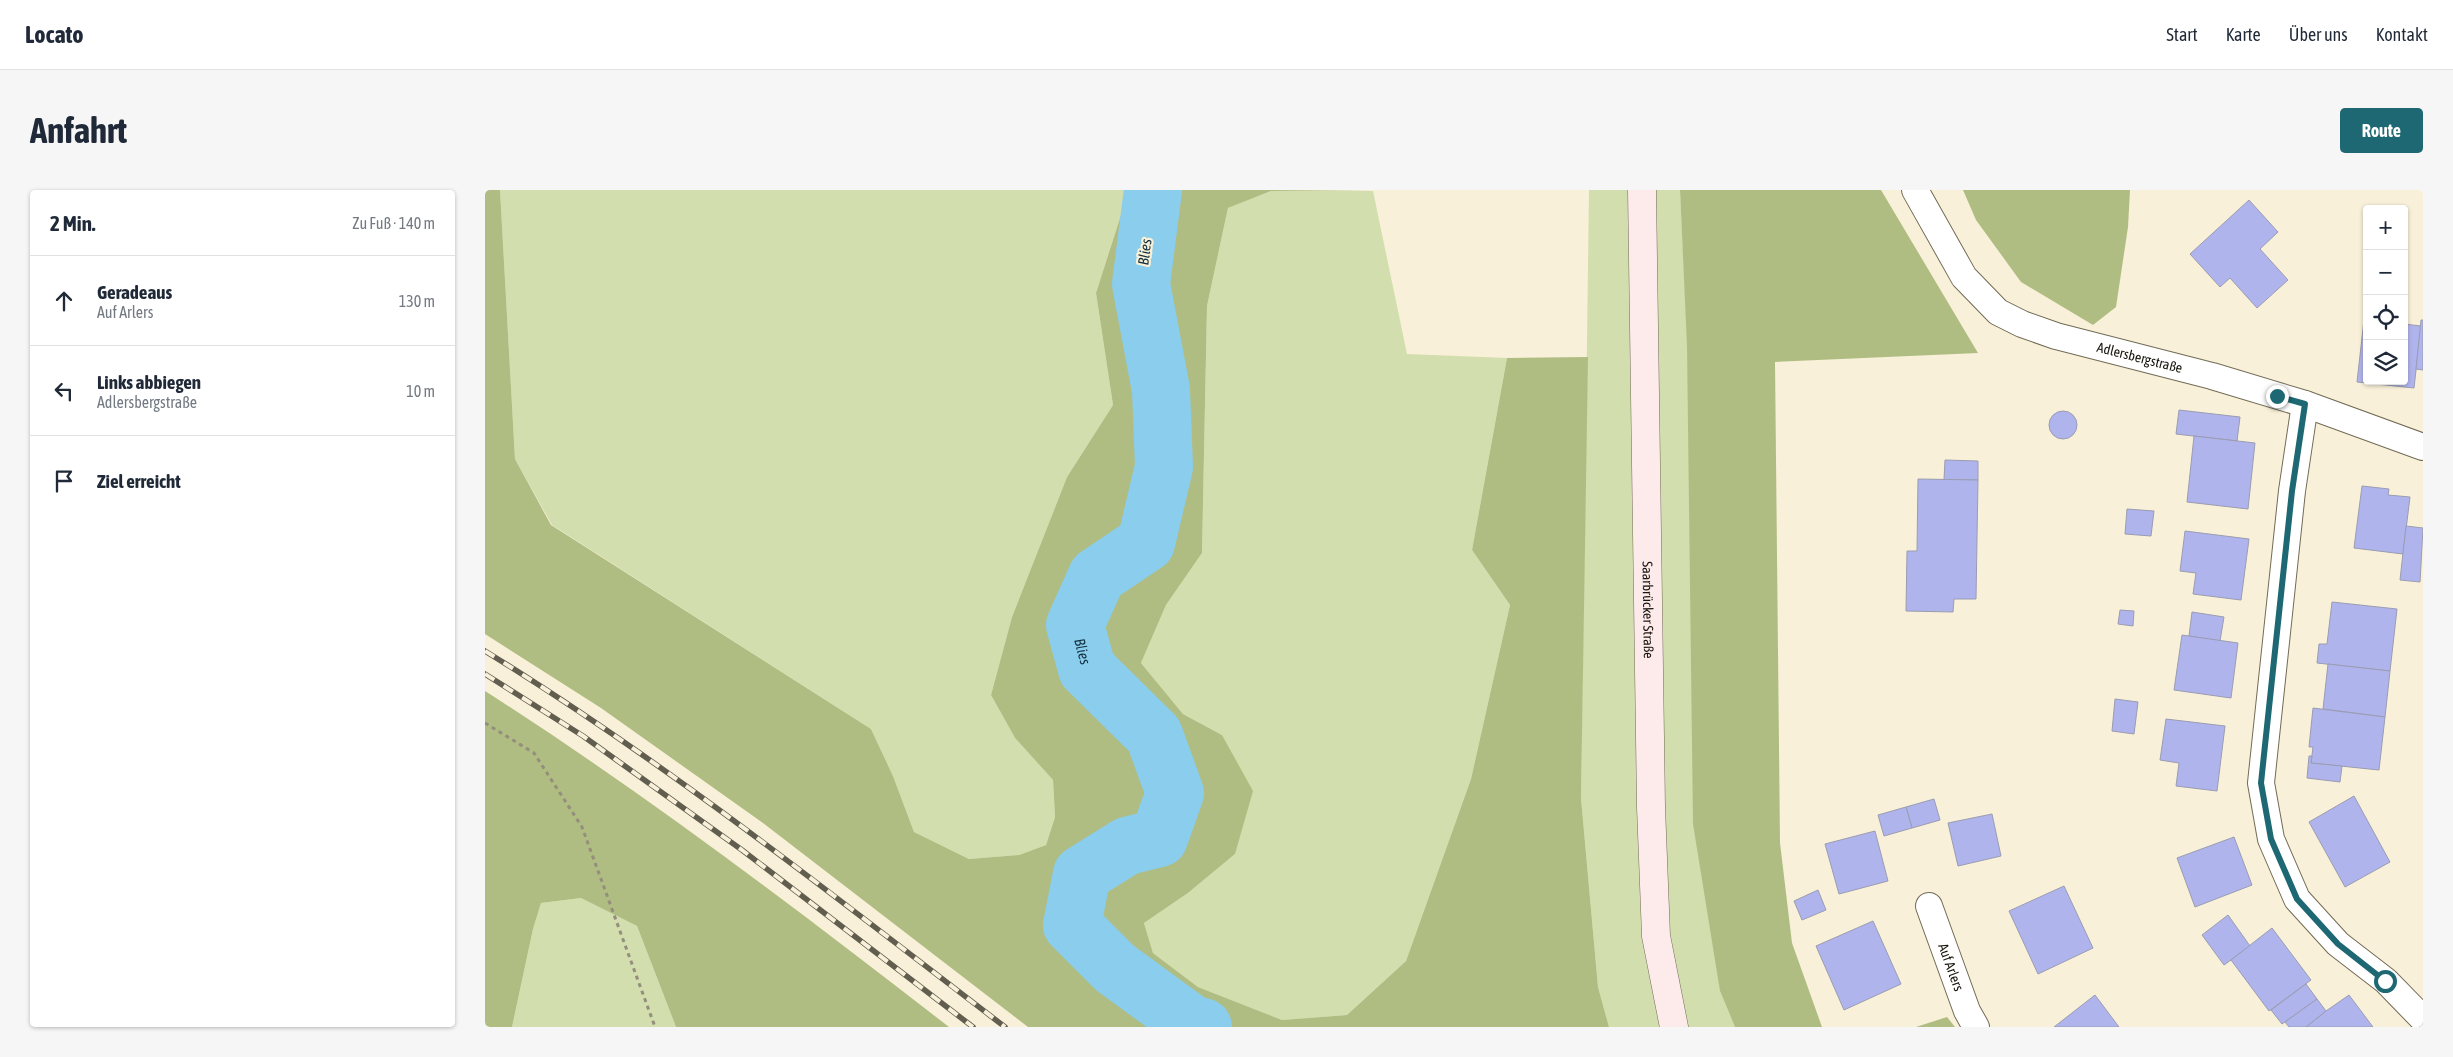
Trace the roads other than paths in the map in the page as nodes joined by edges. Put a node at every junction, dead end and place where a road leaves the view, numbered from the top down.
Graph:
1 (1642, 190) edge
2 (1915, 190) edge
3 (2305, 404) junction
4 (2423, 447) edge
5 (1929, 906) dead end
6 (2423, 1019) edge
7 (1674, 1027) edge
8 (1976, 1027) edge

1 - 7 main road, Saarbrücker Straße
2 - 3 street, Adlersbergstraße
3 - 4 street, Adlersbergstraße
3 - 6 street
5 - 8 street, Auf Arlers

